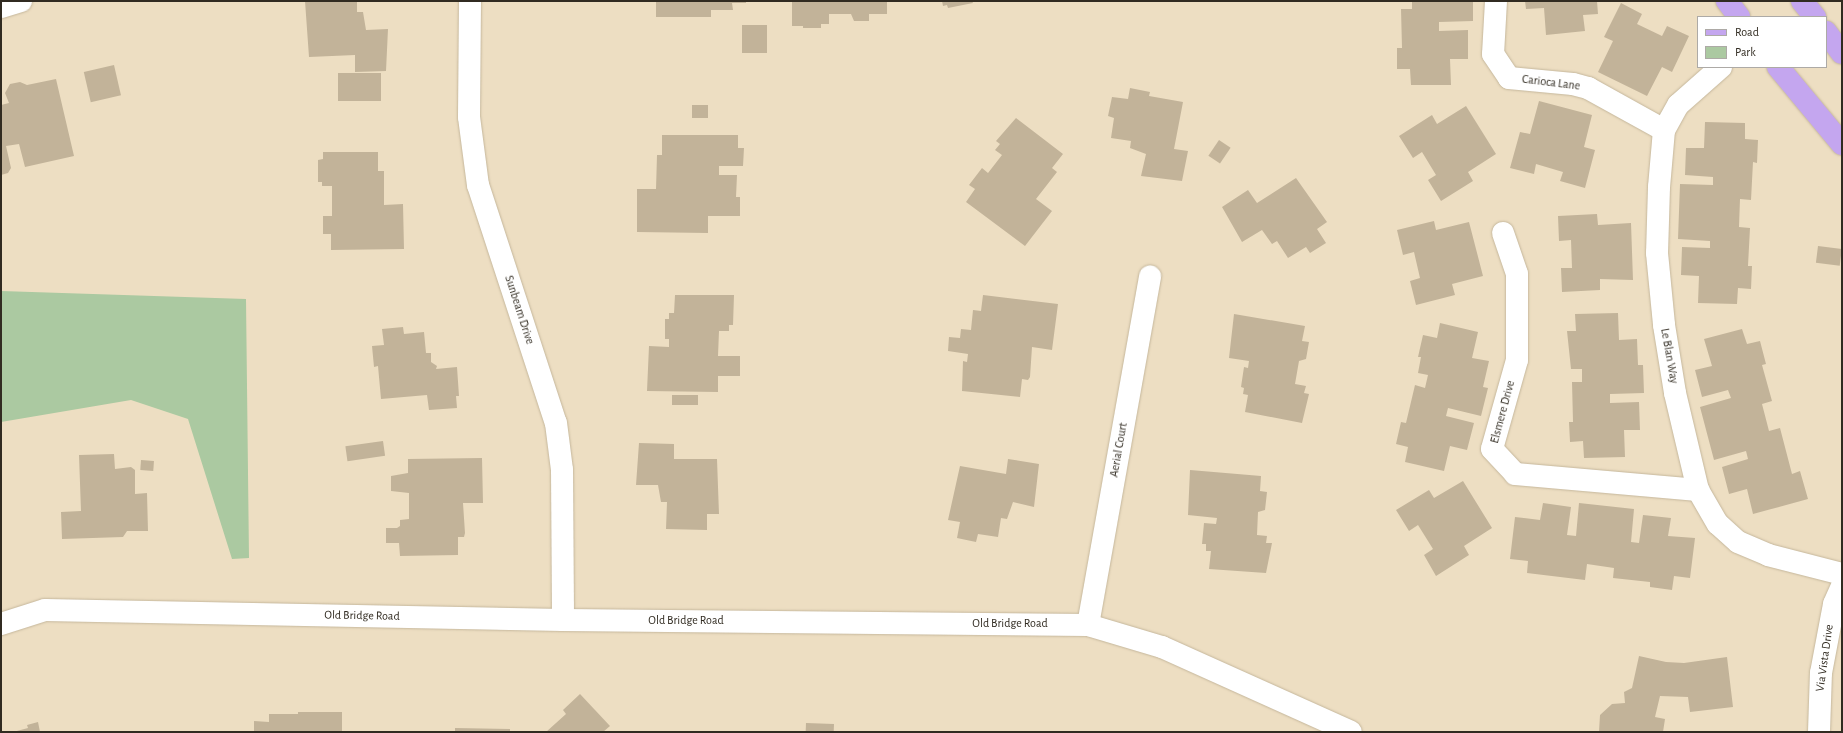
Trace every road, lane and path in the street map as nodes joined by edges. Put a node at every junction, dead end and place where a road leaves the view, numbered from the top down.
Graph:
1 (21, 1) edge
2 (470, 1) edge
3 (1496, 1) edge
4 (1728, 1) edge
5 (1802, 1) edge
6 (1, 7) edge
7 (1738, 16) edge
8 (1814, 16) edge
9 (1827, 33) edge
10 (1842, 53) edge
11 (1720, 68) edge
12 (1779, 68) edge
13 (1664, 130) junction
14 (1842, 144) edge
15 (1503, 233) dead end
16 (1150, 276) dead end
17 (1698, 490) junction
18 (1842, 574) edge
19 (1842, 586) edge
20 (563, 620) junction
21 (1, 624) edge
22 (1088, 625) junction
23 (1351, 732) edge
24 (1818, 732) edge

1 - 6 street
2 - 20 street, Sunbeam Drive
3 - 13 street, Carioca Lane
4 - 7 main road
5 - 8 main road
9 - 10 main road
11 - 13 street, Le Blan Way
12 - 14 main road
13 - 17 street, Le Blan Way
15 - 17 street, Elsmere Drive
16 - 22 street, Aerial Court
17 - 18 street, Le Blan Way
19 - 24 street, Via Vista Drive
20 - 21 street, Old Bridge Road
20 - 22 street, Old Bridge Road
22 - 23 street, Old Bridge Road

